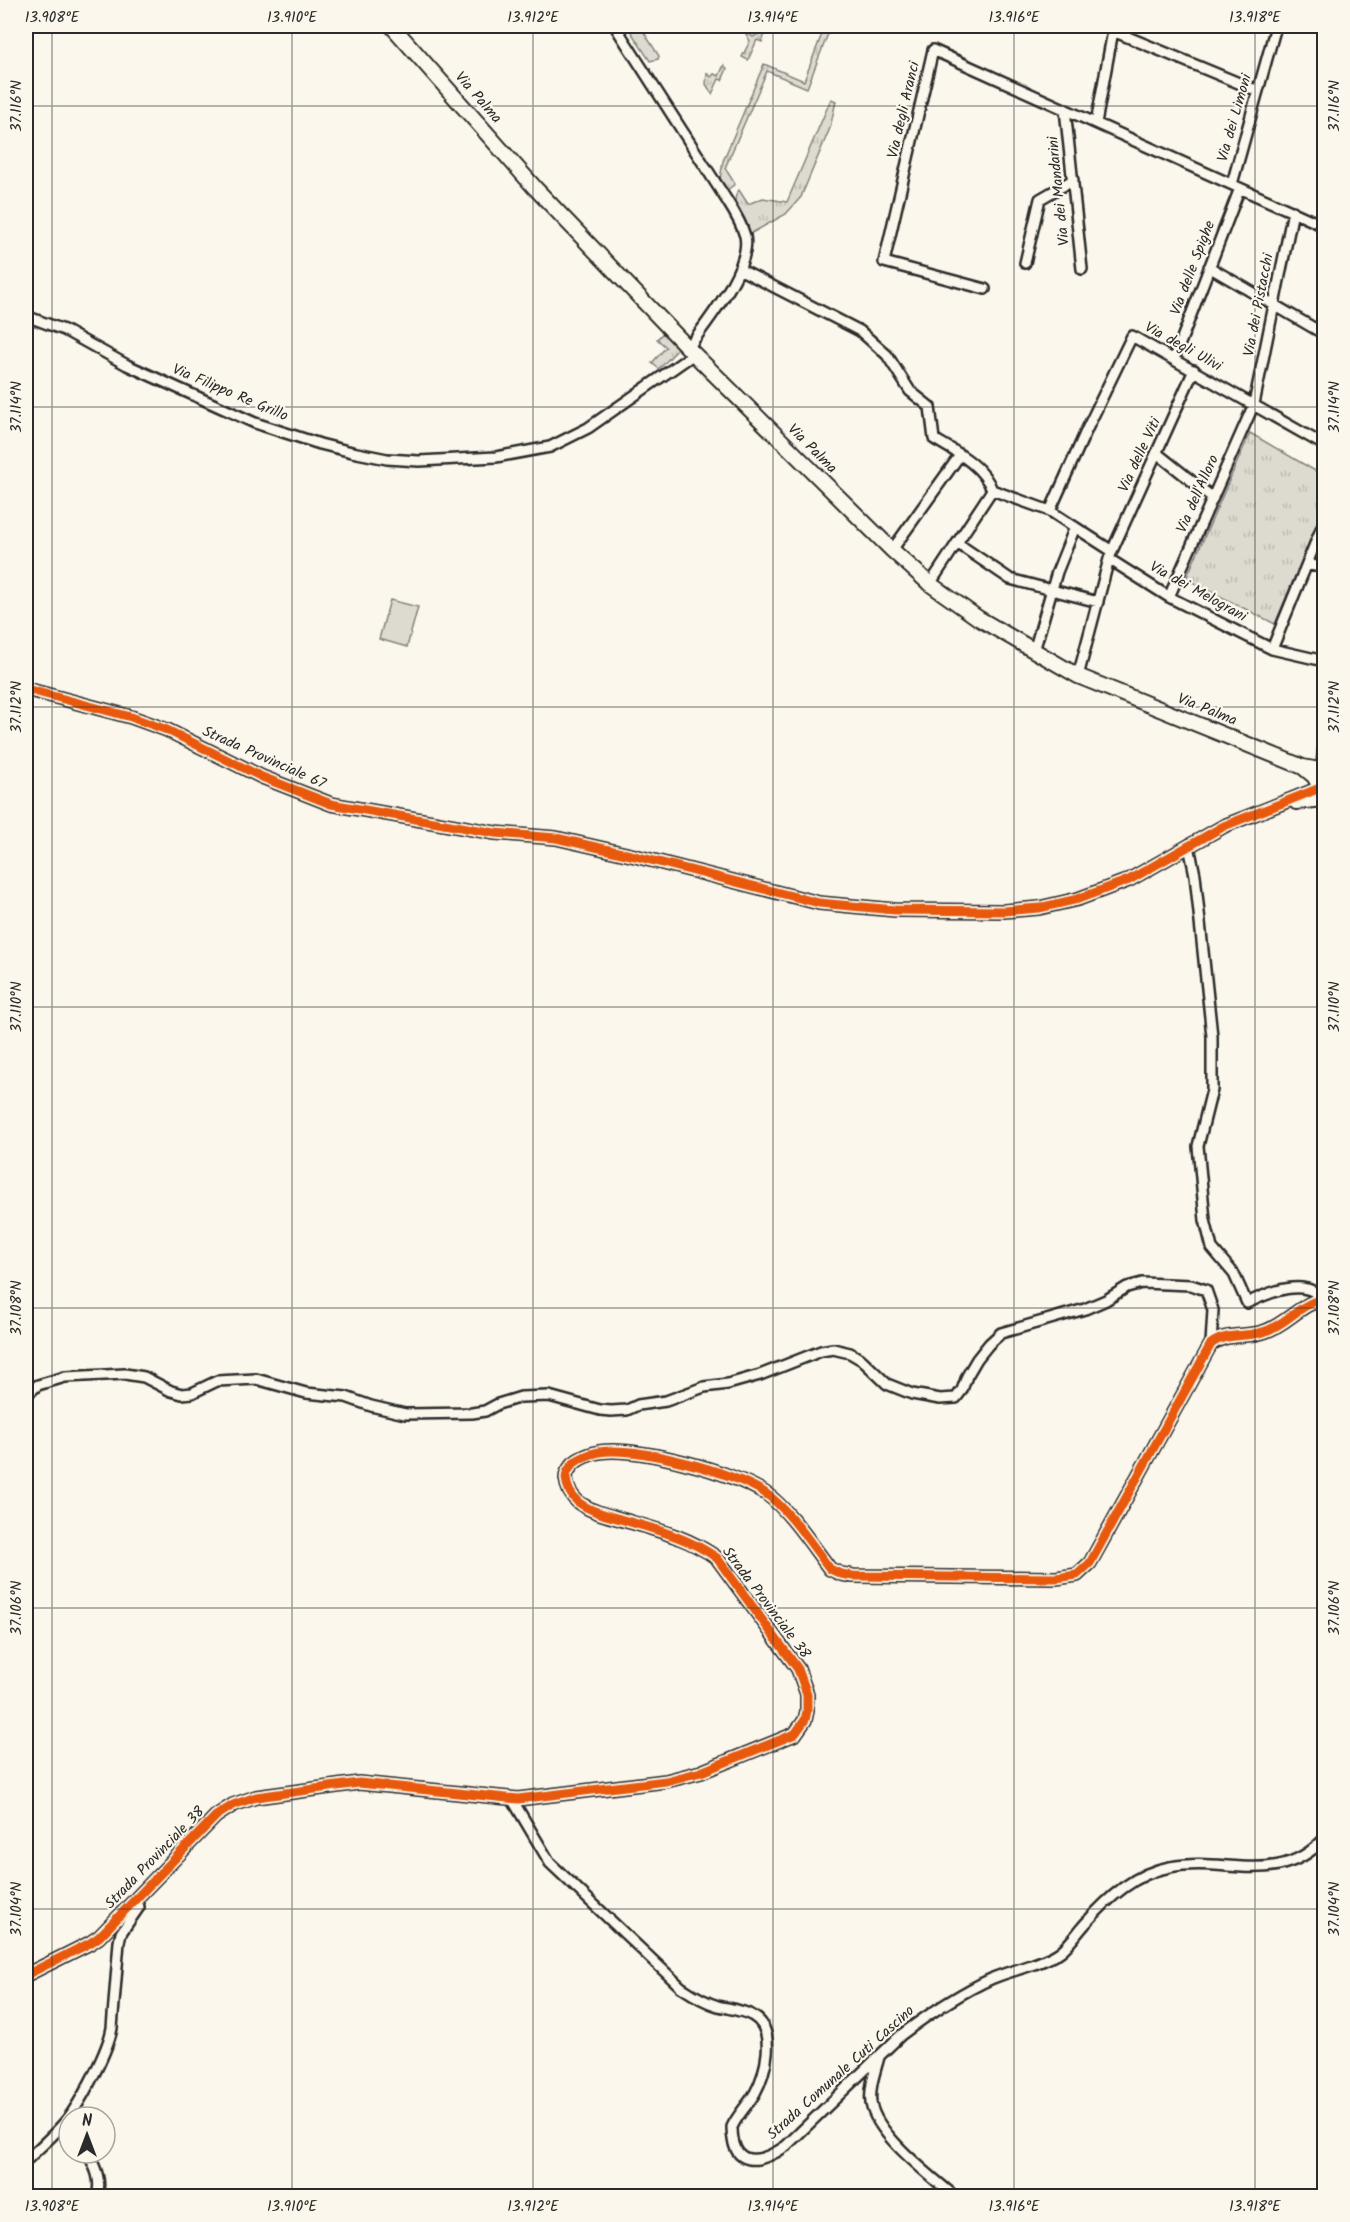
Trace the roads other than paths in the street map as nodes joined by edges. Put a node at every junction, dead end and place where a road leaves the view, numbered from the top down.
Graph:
1 (392, 26) edge
2 (615, 26) edge
3 (1276, 26) edge
4 (1258, 91) junction
5 (1065, 109) junction
6 (1096, 123) junction
7 (1073, 180) junction
8 (1236, 186) junction
9 (1293, 211) junction
10 (1324, 226) edge
11 (1024, 263) dead end
12 (1209, 267) junction
13 (1082, 269) dead end
14 (741, 270) junction
15 (985, 289) dead end
16 (1274, 305) junction
17 (26, 316) edge
18 (1324, 334) edge
19 (691, 351) junction
20 (1174, 358) junction
21 (1194, 370) junction
22 (1254, 404) junction
23 (1324, 445) edge
24 (1158, 454) junction
25 (960, 455) junction
26 (992, 490) junction
27 (1213, 498) junction
28 (1050, 512) junction
29 (1324, 522) edge
30 (1075, 527) junction
31 (957, 543) junction
32 (892, 550) junction
33 (1111, 555) junction
34 (1307, 564) junction
35 (1324, 568) edge
36 (930, 584) junction
37 (1051, 590) junction
38 (1169, 597) junction
39 (1098, 602) junction
40 (1272, 649) junction
41 (1034, 651) junction
42 (1324, 661) edge
43 (1078, 676) junction
44 (26, 689) edge
45 (1324, 747) edge
46 (1303, 767) junction
47 (1323, 784) edge
48 (1189, 846) junction
49 (1324, 1298) edge
50 (1211, 1344) junction
51 (26, 1395) edge
52 (512, 1799) junction
53 (1324, 1839) edge
54 (1314, 1850) junction
55 (1324, 1855) edge
56 (136, 1899) junction
57 (26, 1975) edge
58 (879, 2056) junction
59 (78, 2105) edge
60 (57, 2131) edge
61 (26, 2161) edge
62 (94, 2165) edge
63 (97, 2196) edge
64 (954, 2196) edge

1 - 19 main road, Via Palma
2 - 14 street
3 - 4 street, Via dei Limoni
4 - 6 street
4 - 8 street, Via dei Limoni
5 - 6 street, Via degli Aranci
5 - 7 street, Via dei Mandarini
5 - 15 street, Via degli Aranci
6 - 8 street, Via degli Aranci
7 - 11 street
7 - 13 street, Via dei Mandarini
8 - 9 street, Via degli Aranci
8 - 12 street, Via delle Spighe
9 - 10 street, Via degli Aranci
9 - 16 street, Via dei Pistacchi
12 - 16 street
12 - 20 street, Via delle Spighe
14 - 19 street
14 - 25 street
16 - 18 street
16 - 22 street, Via dei Pistacchi
17 - 19 street, Via Filippo Re Grillo
19 - 32 main road, Via Palma
20 - 21 street, Via degli Ulivi
20 - 28 street, Via degli Ulivi
21 - 22 street, Via degli Ulivi
21 - 24 street, Via delle Viti
22 - 23 street, Via degli Ulivi
22 - 27 street, Via dell'Alloro
24 - 27 street
24 - 33 street, Via delle Viti
25 - 26 street
25 - 32 street
26 - 28 street, Via dei Melograni
26 - 31 street
27 - 38 street, Via dell'Alloro
28 - 30 street, Via dei Melograni
29 - 34 street
30 - 33 street, Via dei Melograni
30 - 37 street
31 - 36 street
31 - 37 street
32 - 36 main road, Via Palma
33 - 38 street, Via dei Melograni
33 - 39 street, Via delle Viti
34 - 35 street
34 - 40 street
36 - 41 main road, Via Palma
37 - 39 street
37 - 41 street
38 - 40 street, Via dei Melograni
39 - 43 street, Via delle Viti
40 - 42 street, Via dei Melograni
41 - 43 main road, Via Palma
43 - 46 main road, Via Palma
44 - 48 street, Strada Provinciale 67
45 - 46 street
45 - 47 street
46 - 47 main road
47 - 48 street, Strada Provinciale 67
48 - 49 street
49 - 50 street
50 - 51 street
50 - 52 street, Strada Provinciale 38
52 - 56 street, Strada Provinciale 38
52 - 58 street, Strada Comunale Cuti Cascino
53 - 54 street, Strada Comunale Cuti Cascino
54 - 55 street
54 - 58 street, Strada Comunale Cuti Cascino
56 - 57 street, Strada Provinciale 38
56 - 59 street
58 - 64 street
60 - 61 street
62 - 63 street

